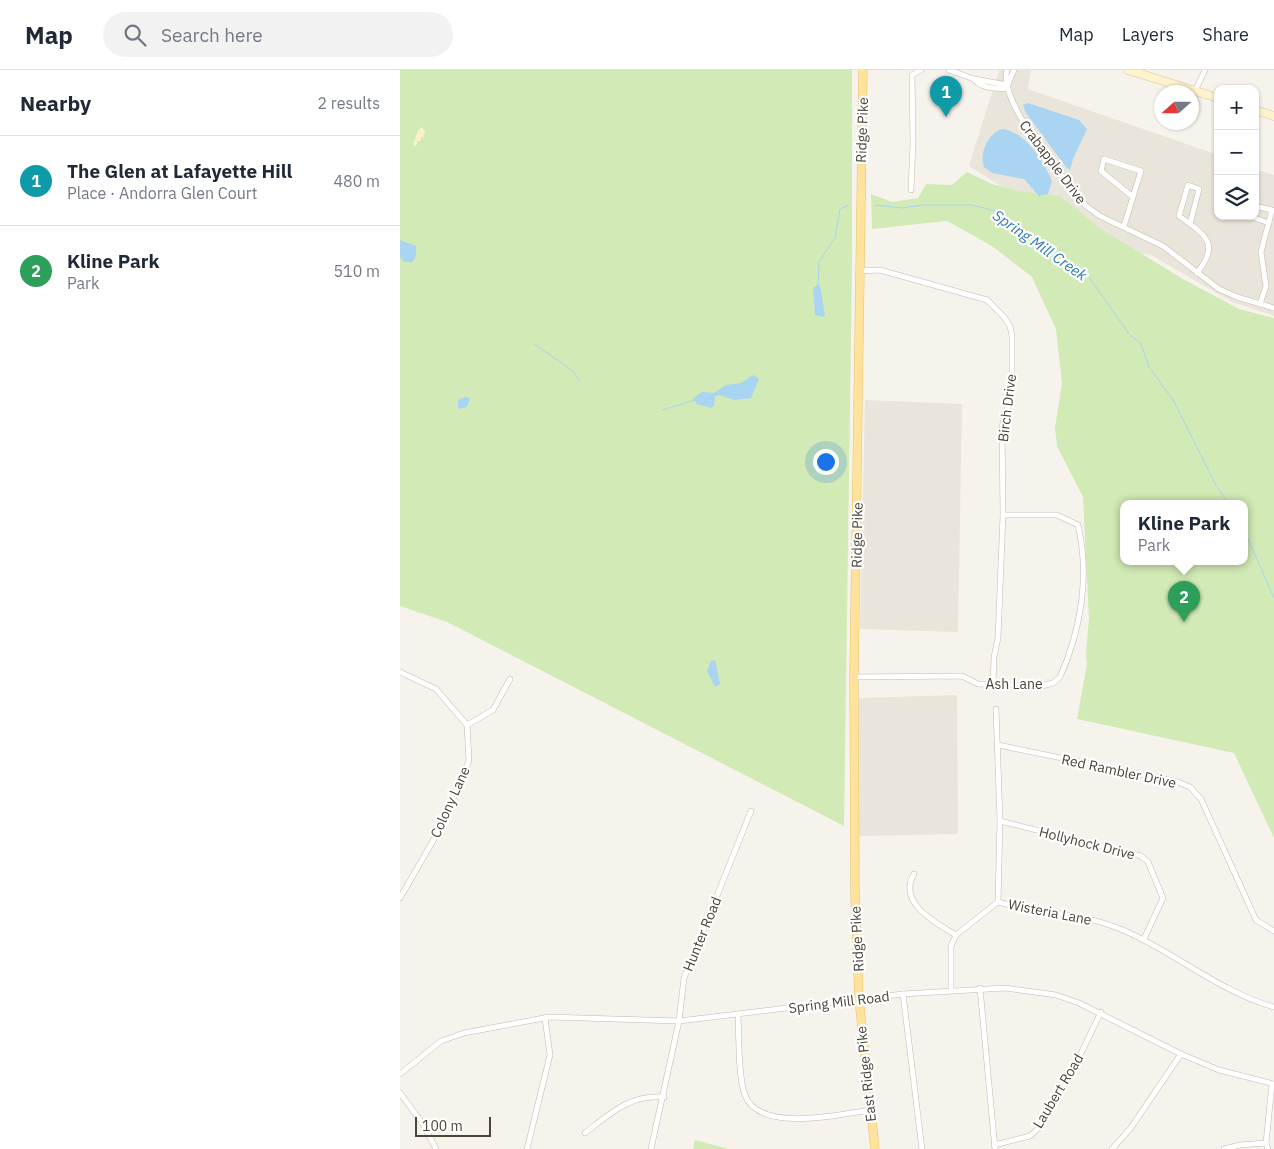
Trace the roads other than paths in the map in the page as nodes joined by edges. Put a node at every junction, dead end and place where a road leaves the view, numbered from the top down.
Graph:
1 (863, 70) edge
2 (922, 70) edge
3 (949, 70) edge
4 (1007, 70) edge
5 (1014, 70) edge
6 (1128, 70) edge
7 (1205, 70) edge
8 (1176, 85) edge
9 (1198, 85) edge
10 (1008, 87) junction
11 (1199, 92) edge
12 (1214, 97) edge
13 (1259, 111) edge
14 (1274, 116) edge
15 (911, 190) dead end
16 (1133, 197) junction
17 (1259, 207) edge
18 (1259, 220) edge
19 (1269, 223) junction
20 (1190, 224) junction
21 (1124, 226) junction
22 (860, 271) junction
23 (1196, 273) junction
24 (1260, 304) junction
25 (1274, 308) edge
26 (1003, 515) junction
27 (400, 672) edge
28 (854, 677) junction
29 (510, 679) dead end
30 (993, 685) junction
31 (996, 709) dead end
32 (467, 725) junction
33 (998, 745) junction
34 (751, 811) dead end
35 (1000, 821) junction
36 (914, 874) dead end
37 (403, 887) edge
38 (400, 898) edge
39 (998, 902) junction
40 (1274, 931) edge
41 (956, 935) junction
42 (1144, 940) junction
43 (980, 988) junction
44 (951, 990) junction
45 (903, 994) junction
46 (859, 999) junction
47 (1274, 1007) edge
48 (1101, 1012) junction
49 (738, 1015) junction
50 (545, 1018) junction
51 (679, 1021) junction
52 (1181, 1054) junction
53 (400, 1074) edge
54 (1273, 1084) edge
55 (400, 1093) edge
56 (664, 1097) junction
57 (870, 1110) junction
58 (585, 1133) dead end
59 (1266, 1143) junction
60 (995, 1147) edge
61 (436, 1149) edge
62 (527, 1149) edge
63 (651, 1149) edge
64 (875, 1149) edge
65 (922, 1149) edge
66 (1112, 1149) edge
67 (1224, 1149) edge
68 (1268, 1149) edge

1 - 22 main road, Ridge Pike
2 - 15 street
3 - 10 street
4 - 10 street, Crabapple Drive
5 - 10 street
6 - 8 main road
7 - 9 street
10 - 21 street, Crabapple Drive
11 - 12 main road
13 - 14 main road
16 - 16 street
16 - 21 street
17 - 19 street
18 - 19 street
19 - 24 street
20 - 20 street
20 - 23 street
21 - 23 street, Crabapple Drive
22 - 26 street, Birch Drive
22 - 28 main road, Ridge Pike
23 - 24 street, Crabapple Drive
24 - 25 street, Crabapple Drive
26 - 30 street, Birch Drive
26 - 30 street, Ash Lane
27 - 32 street
28 - 30 street, Ash Lane
28 - 46 main road, Ridge Pike
29 - 32 street
31 - 33 street, Wisteria Lane
32 - 37 street, Colony Lane
33 - 35 street, Wisteria Lane
33 - 40 street, Red Rambler Drive
34 - 51 street, Hunter Road
35 - 39 street, Wisteria Lane
35 - 42 street, Hollyhock Drive
36 - 41 street
37 - 38 street, Colony Lane
39 - 41 street
39 - 42 street, Wisteria Lane
41 - 44 street
42 - 47 street, Wisteria Lane
43 - 44 street, Spring Mill Road
43 - 48 street, Spring Mill Road
43 - 60 street
44 - 45 street, Spring Mill Road
45 - 46 street, Spring Mill Road
45 - 65 street
46 - 49 street, Spring Mill Road
46 - 57 main road, East Ridge Pike
48 - 52 street, Spring Mill Road
48 - 60 street, Laubert Road
49 - 51 street, Spring Mill Road
49 - 57 street
50 - 51 street, Spring Mill Road
50 - 53 street, Spring Mill Road
50 - 62 street
51 - 56 street, Hunter Road
52 - 54 street, Spring Mill Road
52 - 66 street
54 - 59 street
55 - 61 street
56 - 58 street
56 - 63 street, Hunter Road
57 - 64 main road, East Ridge Pike
59 - 67 street
59 - 68 street

